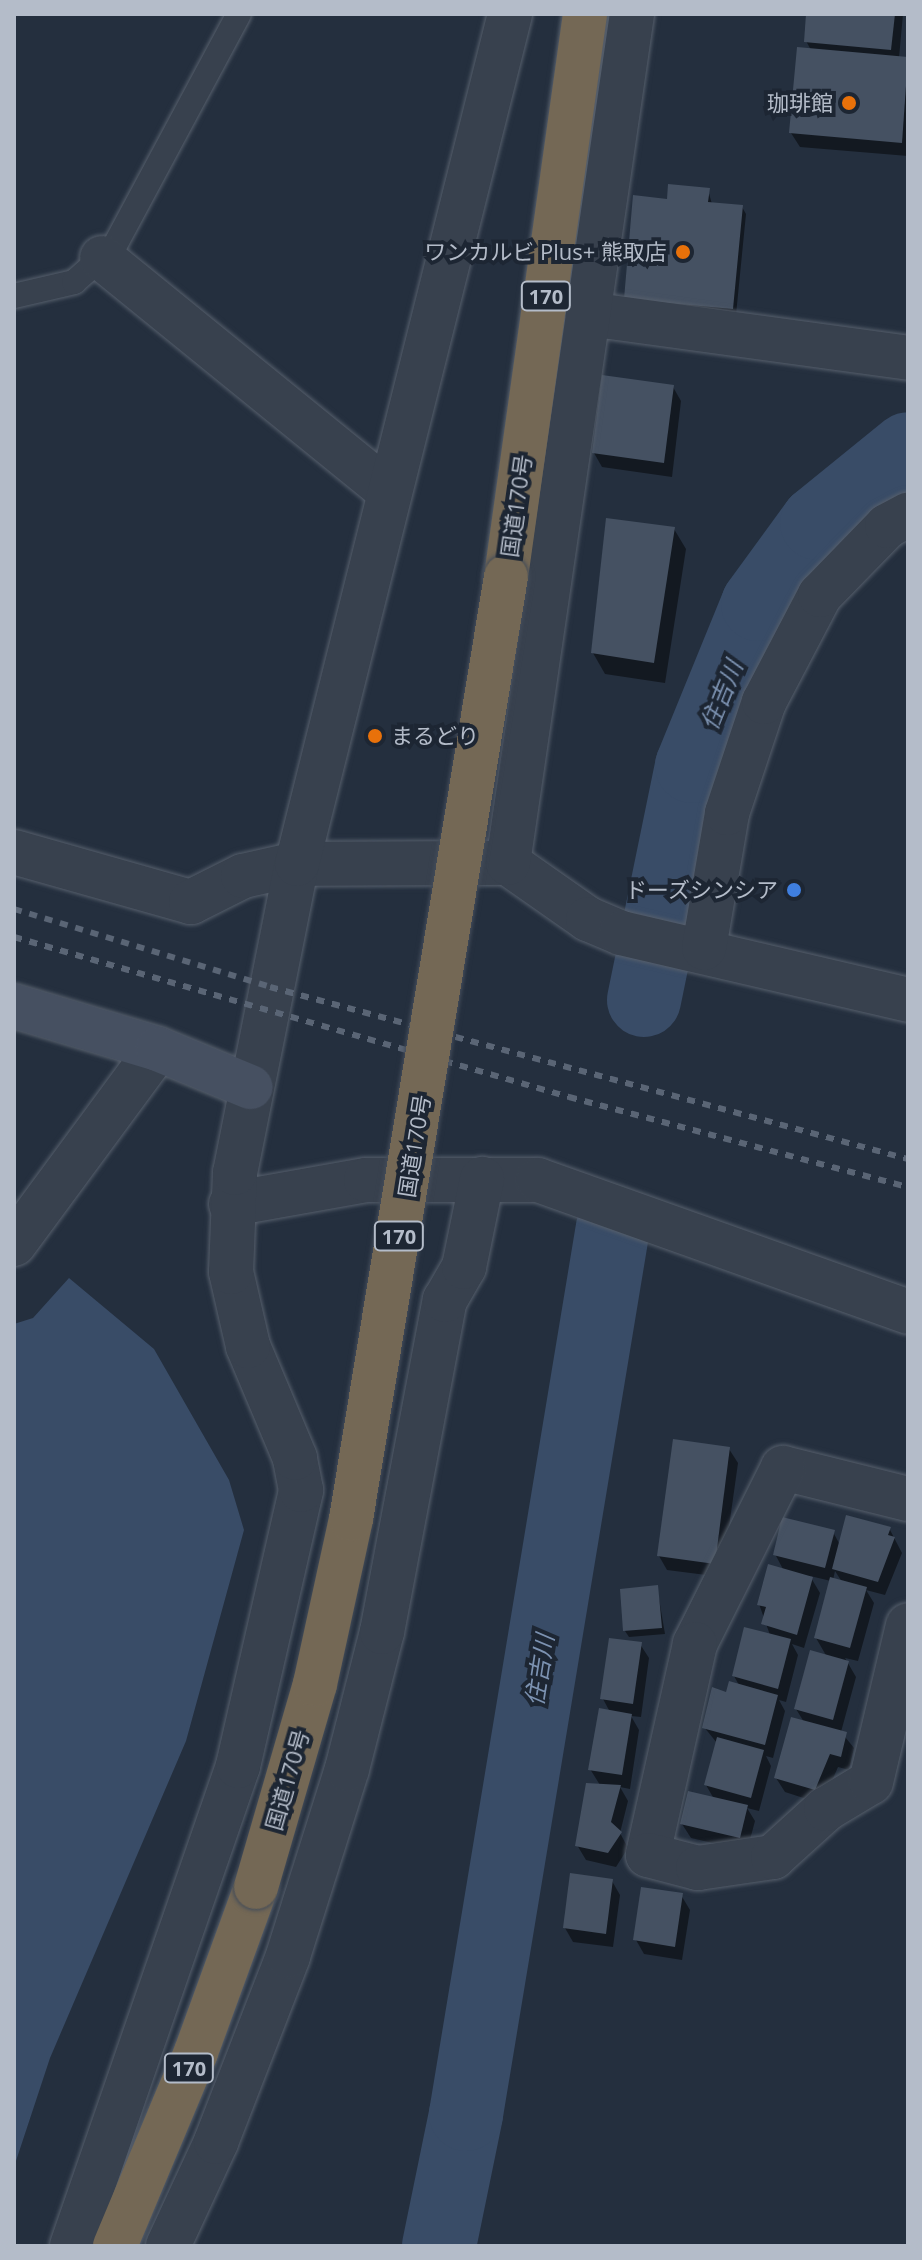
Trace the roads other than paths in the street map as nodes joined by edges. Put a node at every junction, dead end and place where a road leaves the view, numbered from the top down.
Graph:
1 (239, 14) edge
2 (510, 14) edge
3 (585, 14) edge
4 (632, 14) edge
5 (102, 258) junction
6 (14, 296) edge
7 (588, 314) junction
8 (907, 346) edge
9 (389, 491) junction
10 (908, 515) edge
11 (14, 852) edge
12 (508, 863) junction
13 (297, 864) junction
14 (704, 948) junction
15 (908, 1000) edge
16 (14, 1006) edge
17 (158, 1049) junction
18 (250, 1087) junction
19 (482, 1179) junction
20 (231, 1204) junction
21 (14, 1244) edge
22 (908, 1312) edge
23 (908, 1499) edge
24 (908, 1625) edge
25 (72, 2246) edge
26 (115, 2246) edge
27 (168, 2246) edge

1 - 5 lane
2 - 9 street
3 - 26 highway, 国道170号 / 170, bridge
4 - 7 street
5 - 6 lane
5 - 9 street
7 - 8 street
7 - 12 street
9 - 13 street
10 - 14 street
11 - 13 street
12 - 13 street
12 - 14 street
13 - 18 street
14 - 15 street
16 - 17 street
17 - 18 street
17 - 21 street
18 - 20 street
19 - 20 street
19 - 22 street
19 - 27 street
20 - 25 street
23 - 24 street

